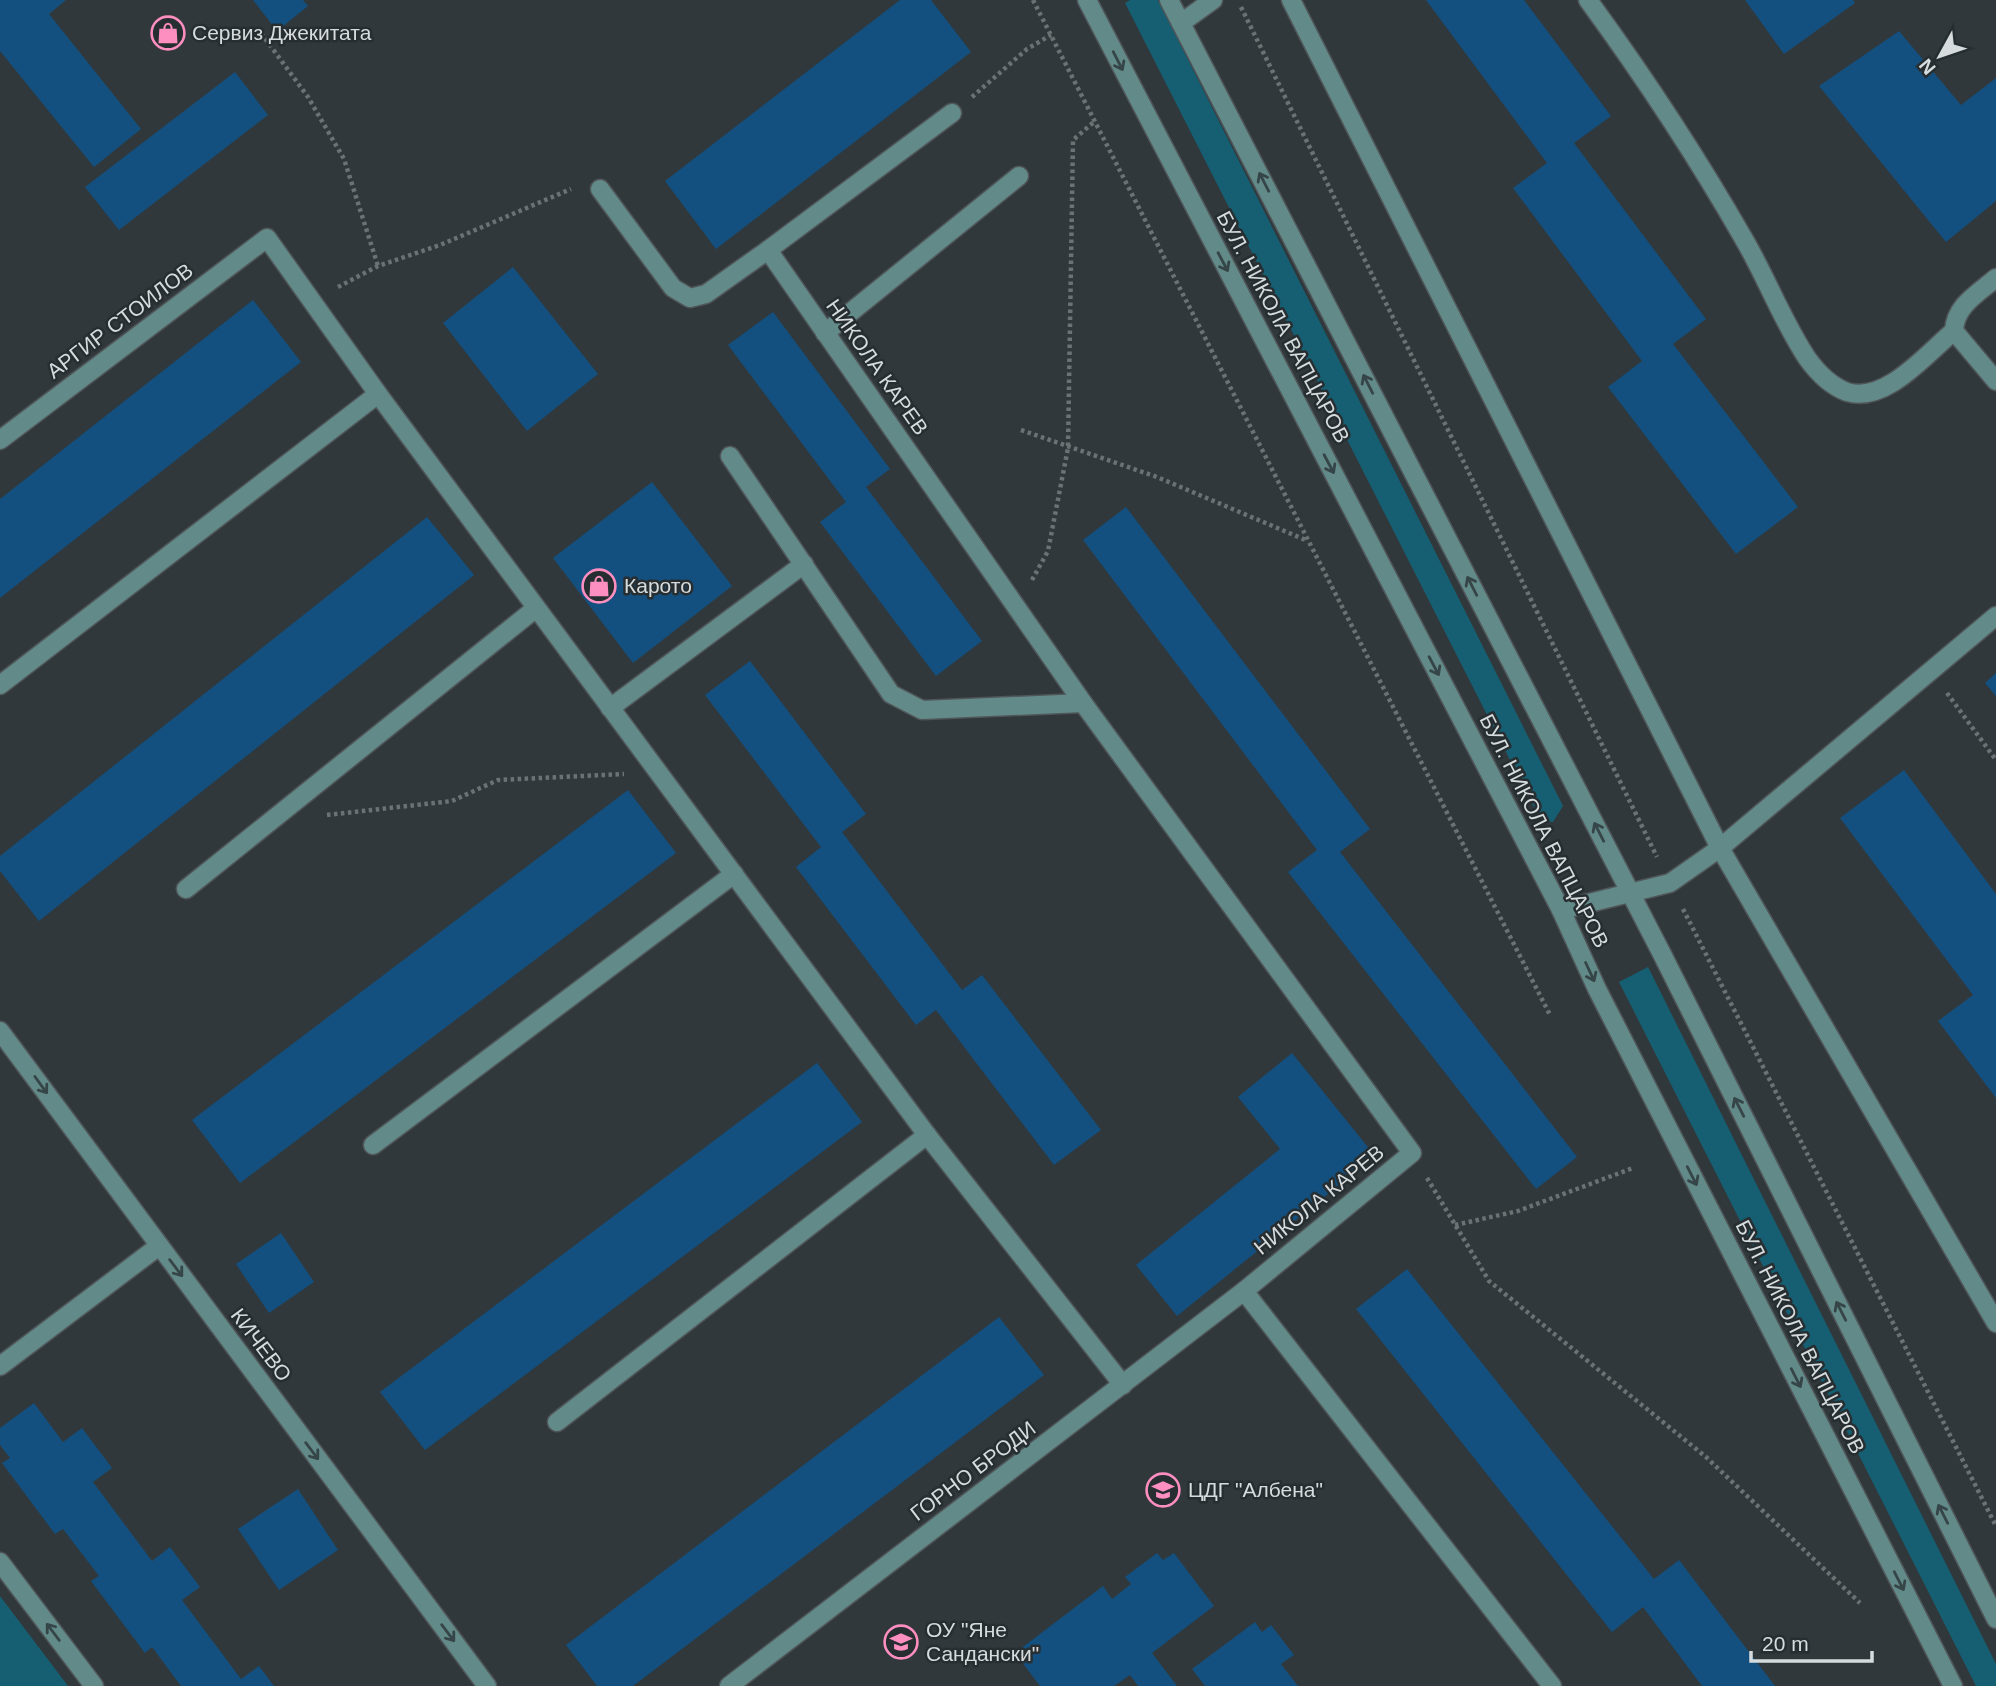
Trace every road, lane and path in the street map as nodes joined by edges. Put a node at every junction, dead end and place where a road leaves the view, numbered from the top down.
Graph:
1 (1032, 0) edge
2 (1087, 0) edge
3 (1170, 0) edge
4 (1213, 0) edge
5 (1237, 0) edge
6 (1291, 0) edge
7 (1588, 0) edge
8 (1181, 23) junction
9 (261, 33) dead end
10 (1051, 35) junction
11 (952, 113) joint
12 (1095, 121) junction
13 (1019, 176) dead end
14 (600, 189) joint
15 (768, 250) junction
16 (378, 266) junction
17 (1996, 278) edge
18 (313, 301) junction
19 (1954, 331) junction
20 (825, 333) junction
21 (1996, 381) edge
22 (378, 394) junction
23 (1021, 430) dead end
24 (0, 440) edge
25 (1068, 448) junction
26 (730, 456) dead end
27 (1309, 541) junction
28 (804, 564) junction
29 (1017, 608) junction
30 (535, 609) junction
31 (1996, 616) edge
32 (1930, 671) junction
33 (0, 685) edge
34 (1083, 703) junction
35 (610, 708) junction
36 (1996, 760) edge
37 (659, 773) junction
38 (322, 815) dead end
39 (1720, 848) junction
40 (734, 874) junction
41 (1670, 883) junction
42 (186, 889) dead end
43 (1631, 892) junction
44 (1561, 911) junction
45 (1550, 1015) dead end
46 (0, 1031) edge
47 (927, 1135) junction
48 (373, 1145) dead end
49 (1412, 1153) junction
50 (1633, 1168) dead end
51 (1455, 1225) junction
52 (159, 1246) junction
53 (1244, 1291) junction
54 (1996, 1323) edge
55 (0, 1366) edge
56 (1123, 1385) junction
57 (557, 1422) dead end
58 (1996, 1526) edge
59 (0, 1562) edge
60 (1860, 1603) dead end
61 (1996, 1619) edge
62 (94, 1686) edge
63 (488, 1686) edge
64 (729, 1686) edge
65 (1552, 1686) edge
66 (1953, 1686) edge

1 - 10 path
2 -> 44 street, БУЛ. НИКОЛА ВАПЦАРОВ
3 - 8 street
4 - 8 street
5 - 41 path
6 - 39 street
7 - 19 street
43 -> 8 street
9 - 16 path
10 - 11 path
10 - 12 path
11 - 15 street
12 - 25 path
12 - 27 path
13 - 20 street
14 - 15 street
14 - 16 path
15 - 20 street, НИКОЛА КАРЕВ
16 - 18 path
17 - 19 street
18 - 22 street
18 - 24 street, АРГИР СТОИЛОВ
19 - 21 street
20 - 29 street, НИКОЛА КАРЕВ
22 - 30 street
22 - 33 street
23 - 25 path
25 - 27 path
25 - 29 path
26 - 28 street
27 - 45 path
28 - 34 street
28 - 35 street
29 - 34 street, НИКОЛА КАРЕВ
30 - 35 street
30 - 42 street
31 - 32 street
32 - 36 path
32 - 39 street
34 - 49 street, НИКОЛА КАРЕВ
35 - 37 street
37 - 38 path
37 - 40 street
39 - 41 street
39 - 54 street
40 - 47 street
40 - 48 street
41 - 43 street
41 - 58 path
43 - 44 street
61 -> 43 street
44 -> 66 street, БУЛ. НИКОЛА ВАПЦАРОВ
46 -> 52 street, КИЧЕВО
47 - 56 street
47 - 57 street
49 - 51 path
49 - 53 street, НИКОЛА КАРЕВ
50 - 51 path
51 - 60 path
52 - 55 street
52 -> 63 street, КИЧЕВО
53 - 56 street, ГОРНО БРОДИ
53 - 65 street
56 - 64 street, ГОРНО БРОДИ
62 -> 59 street

